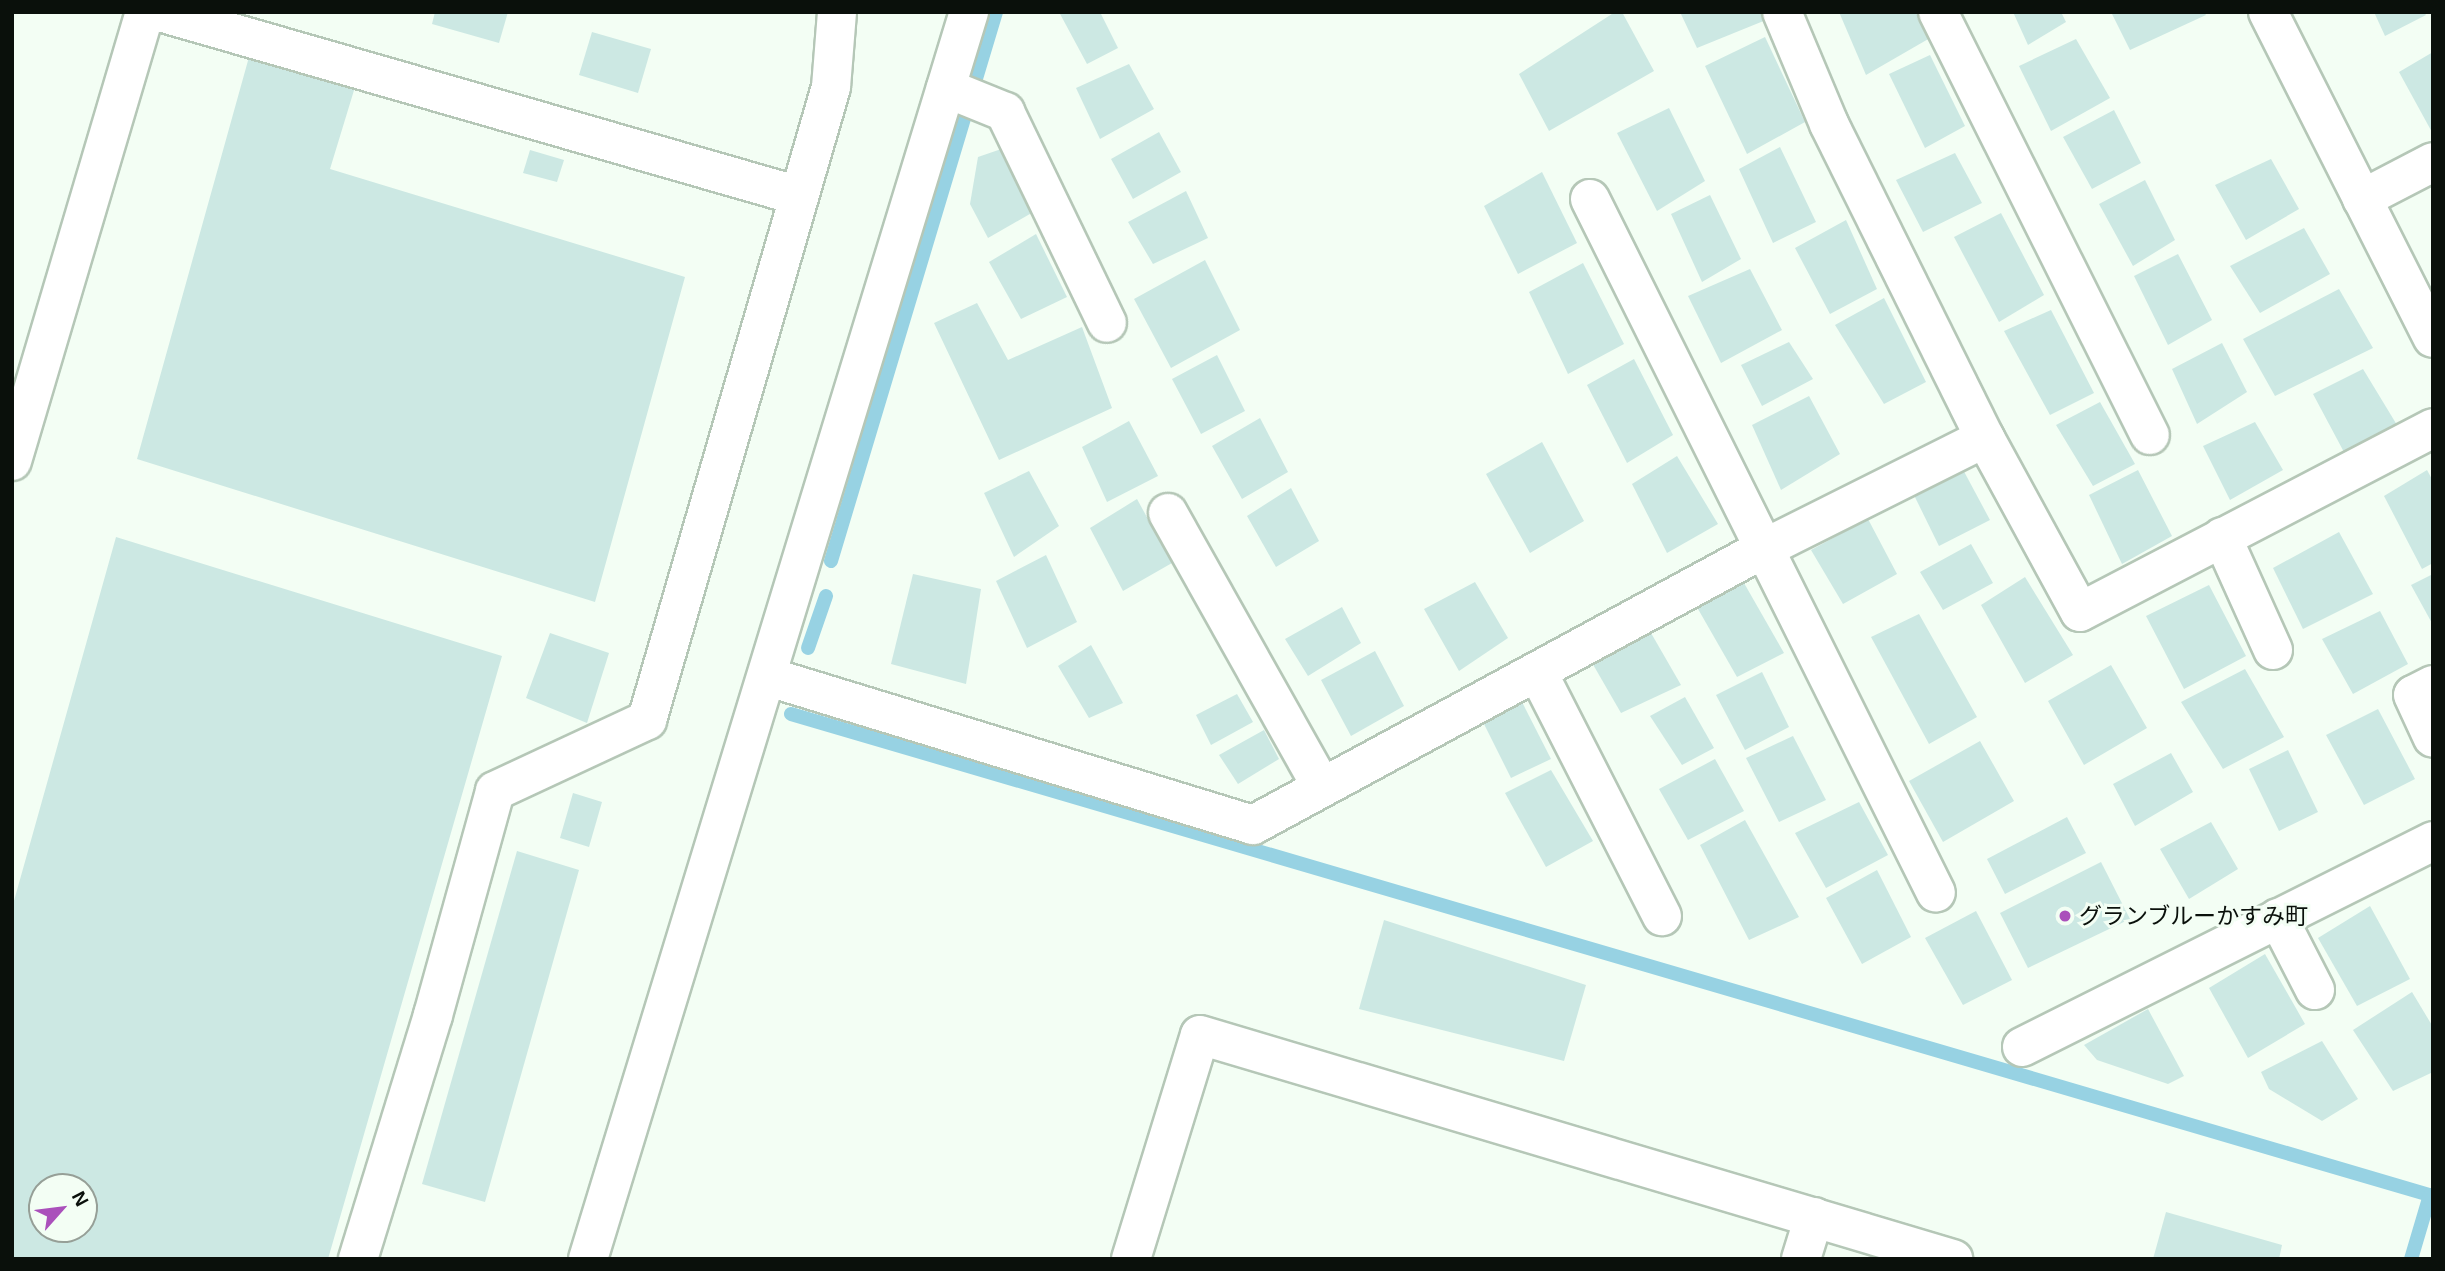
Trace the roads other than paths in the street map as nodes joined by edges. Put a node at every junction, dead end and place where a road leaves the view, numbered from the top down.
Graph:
1 (145, 12) edge
2 (160, 12) edge
3 (837, 12) edge
4 (969, 12) edge
5 (1782, 12) edge
6 (1938, 12) edge
7 (2268, 12) edge
8 (955, 92) junction
9 (2433, 162) edge
10 (799, 196) junction
11 (1590, 199) dead end
12 (2362, 199) junction
13 (1107, 323) dead end
14 (2433, 338) edge
15 (2433, 428) edge
16 (2150, 435) dead end
17 (1985, 438) junction
18 (12, 461) edge
19 (1168, 513) dead end
20 (2222, 537) junction
21 (1763, 550) junction
22 (2273, 650) dead end
23 (1538, 673) junction
24 (769, 677) junction
25 (2433, 685) edge
26 (2433, 738) edge
27 (1322, 787) junction
28 (2433, 841) edge
29 (1936, 893) dead end
30 (1662, 916) dead end
31 (2278, 918) junction
32 (2315, 990) dead end
33 (2022, 1047) dead end
34 (1814, 1217) junction
35 (358, 1259) edge
36 (588, 1259) edge
37 (1131, 1259) edge
38 (1801, 1259) edge
39 (1953, 1259) edge

1 - 18 street
2 - 10 street
3 - 10 street
4 - 8 street
5 - 17 street
6 - 16 street
7 - 12 street
8 - 13 street
8 - 24 street
9 - 12 street
10 - 35 street
11 - 21 street
12 - 14 street
15 - 20 street
17 - 20 street
17 - 21 street
19 - 27 street
20 - 22 street
21 - 23 street
21 - 29 street
23 - 27 street
23 - 30 street
24 - 27 street
24 - 36 street
25 - 26 street
28 - 31 street
31 - 32 street
31 - 33 street
34 - 37 street
34 - 38 street
34 - 39 street

